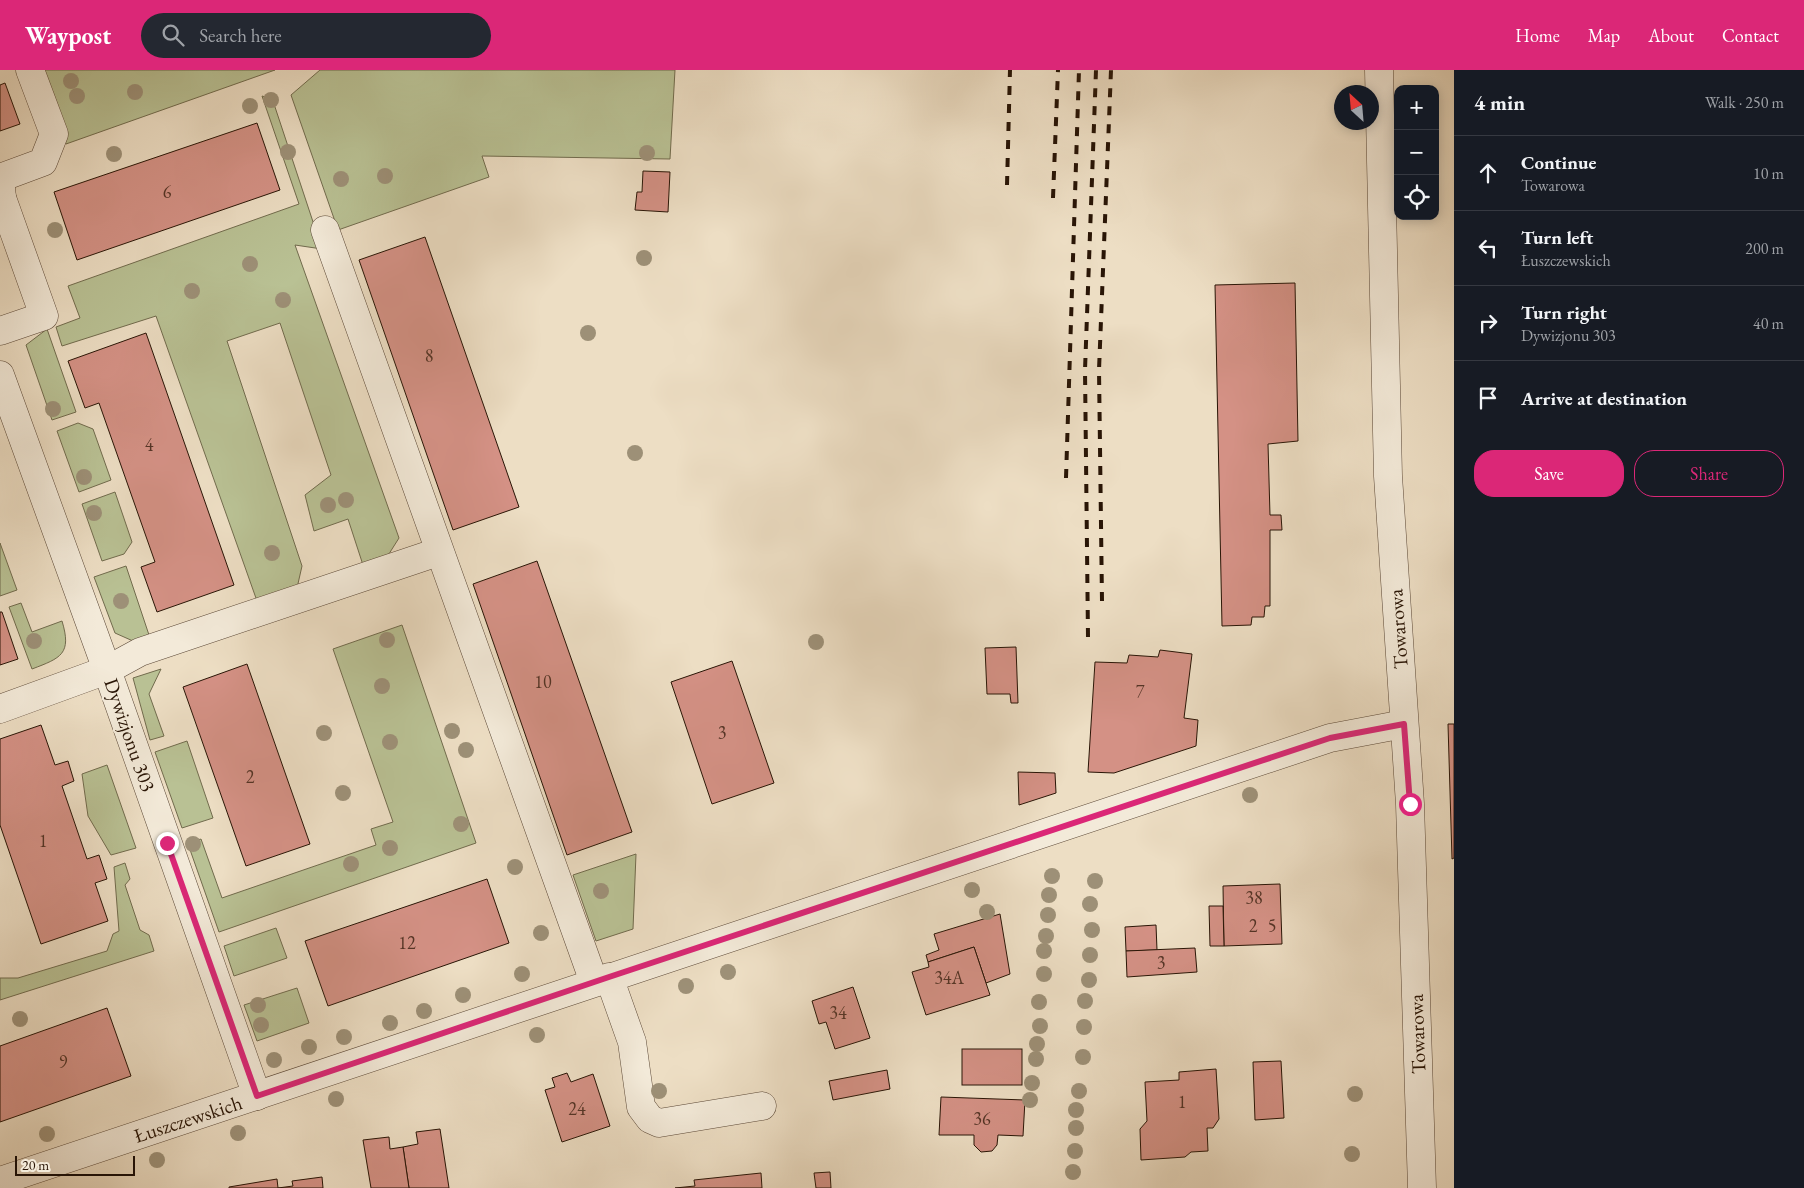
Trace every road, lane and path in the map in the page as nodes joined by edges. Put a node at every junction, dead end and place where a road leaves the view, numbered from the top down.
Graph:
1 (30, 70) edge
2 (1379, 70) edge
3 (1, 198) edge
4 (325, 230) dead end
5 (0, 331) edge
6 (0, 375) edge
7 (438, 552) junction
8 (107, 670) junction
9 (0, 709) edge
10 (1404, 724) junction
11 (601, 979) junction
12 (257, 1096) junction
13 (762, 1106) dead end
14 (0, 1180) edge
15 (1422, 1188) edge

1 - 3 street
2 - 10 street, Towarowa
3 - 5 street
4 - 7 street
6 - 8 street, Dywizjonu 303
7 - 8 street
7 - 11 street
8 - 9 street
8 - 12 street, Dywizjonu 303
10 - 11 street, Łuszczewskich
10 - 15 street, Towarowa
11 - 12 street, Łuszczewskich
11 - 13 street
12 - 14 street, Łuszczewskich

